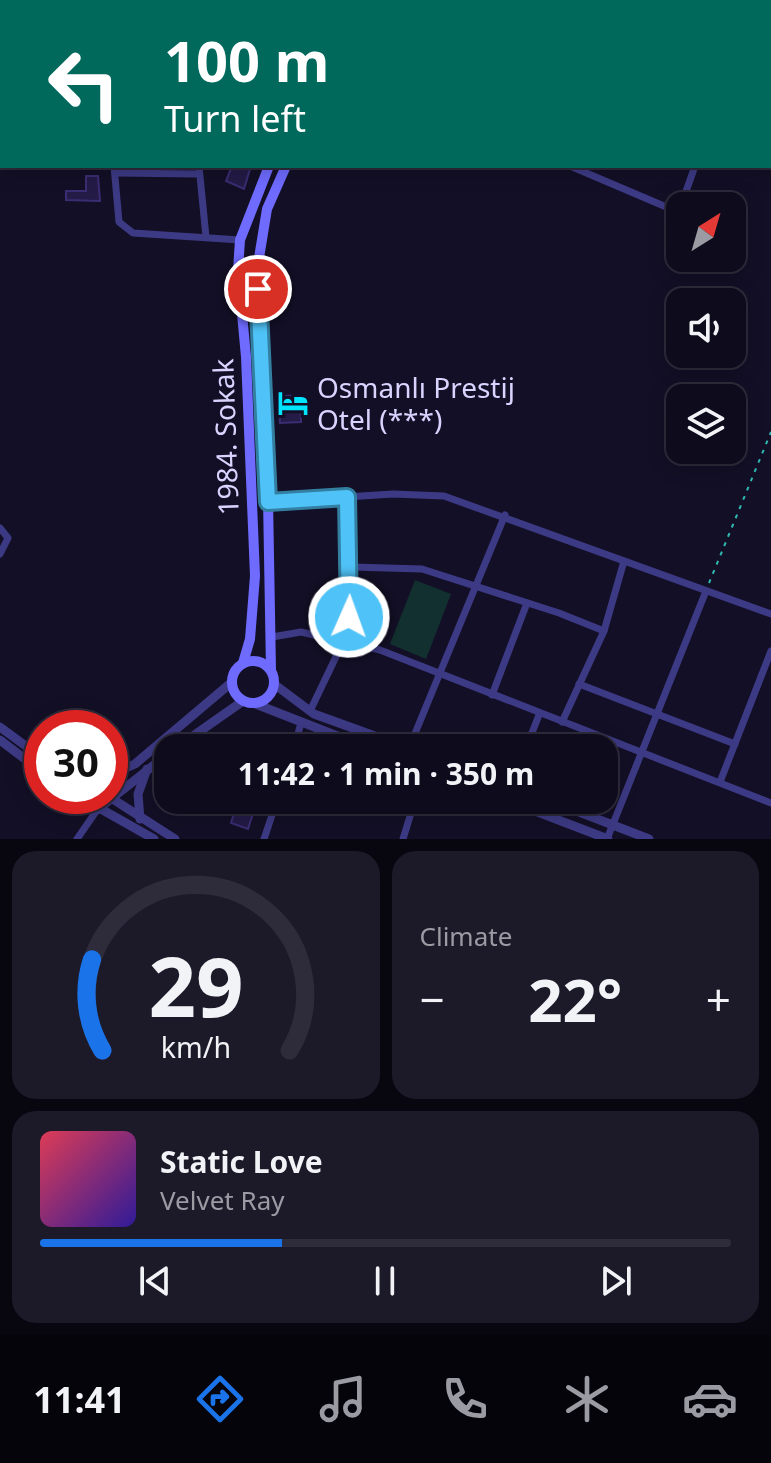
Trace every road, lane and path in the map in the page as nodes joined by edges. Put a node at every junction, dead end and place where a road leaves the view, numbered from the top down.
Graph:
1 (268, 168) edge
2 (285, 168) edge
3 (575, 168) edge
4 (694, 168) edge
5 (114, 169) edge
6 (174, 170) edge
7 (198, 170) edge
8 (250, 215) junction
9 (264, 220) junction
10 (206, 237) junction
11 (240, 240) junction
12 (771, 432) edge
13 (347, 497) junction
14 (268, 502) junction
15 (505, 515) junction
16 (0, 528) edge
17 (0, 554) edge
18 (624, 561) junction
19 (351, 567) junction
20 (476, 587) junction
21 (706, 591) junction
22 (527, 603) junction
23 (771, 614) edge
24 (604, 631) junction
25 (272, 637) junction
26 (346, 641) junction
27 (771, 651) edge
28 (243, 663) junction
29 (271, 670) junction
30 (437, 675) junction
31 (232, 682) junction
32 (274, 684) junction
33 (579, 684) junction
34 (492, 695) junction
35 (248, 702) junction
36 (310, 711) junction
37 (657, 714) junction
38 (539, 715) junction
39 (562, 722) junction
40 (301, 723) junction
41 (0, 727) edge
42 (198, 734) edge
43 (298, 734) edge
44 (330, 734) edge
45 (372, 734) edge
46 (414, 734) edge
47 (532, 734) edge
48 (0, 740) edge
49 (735, 744) junction
50 (24, 745) edge
51 (641, 754) junction
52 (24, 758) edge
53 (154, 764) edge
54 (128, 767) edge
55 (148, 768) junction
56 (128, 782) edge
57 (720, 782) junction
58 (771, 803) edge
59 (128, 811) edge
60 (94, 814) edge
61 (105, 814) edge
62 (272, 814) edge
63 (411, 814) edge
64 (543, 814) edge
65 (584, 814) edge
66 (140, 819) junction
67 (613, 825) junction
68 (168, 837) edge
69 (77, 839) edge
70 (154, 839) edge
71 (264, 839) edge
72 (403, 839) edge
73 (608, 839) edge
74 (649, 839) edge

1 - 8 main road, 1984. Sokak
2 - 9 main road
3 - 4 street
5 - 6 street
5 - 10 street
6 - 7 street
7 - 10 street
8 - 9 main road
8 - 11 main road, 1984. Sokak
9 - 14 main road
10 - 11 street
11 - 28 main road, 1984. Sokak
12 - 21 path
13 - 14 street
13 - 15 street
13 - 19 street
14 - 25 main road
15 - 18 street
15 - 20 street
16 - 17 street
18 - 21 street
18 - 24 street
19 - 20 street
19 - 26 street
20 - 22 street
20 - 30 street
21 - 23 street
21 - 37 street
22 - 24 street
22 - 34 street
24 - 33 street
25 - 26 street
25 - 29 main road
26 - 30 street
26 - 36 street
27 - 49 street
28 - 29 main road
28 - 31 main road
29 - 32 main road
30 - 34 street
30 - 46 street
31 - 35 main road
31 - 54 street
32 - 35 main road
32 - 36 street
33 - 37 street
33 - 39 street
34 - 38 street
35 - 40 street
35 - 42 street
36 - 45 street
37 - 49 street
37 - 51 street
38 - 39 street
38 - 47 street
39 - 51 street
40 - 43 street
40 - 44 street
41 - 50 street
48 - 52 street
49 - 57 street
51 - 57 street
51 - 67 street
53 - 55 street
55 - 56 street
55 - 66 street
57 - 58 street
59 - 66 street
60 - 69 street
61 - 70 street
62 - 71 street
63 - 72 street
64 - 73 street
65 - 67 street
66 - 68 street
67 - 73 street
67 - 74 street

